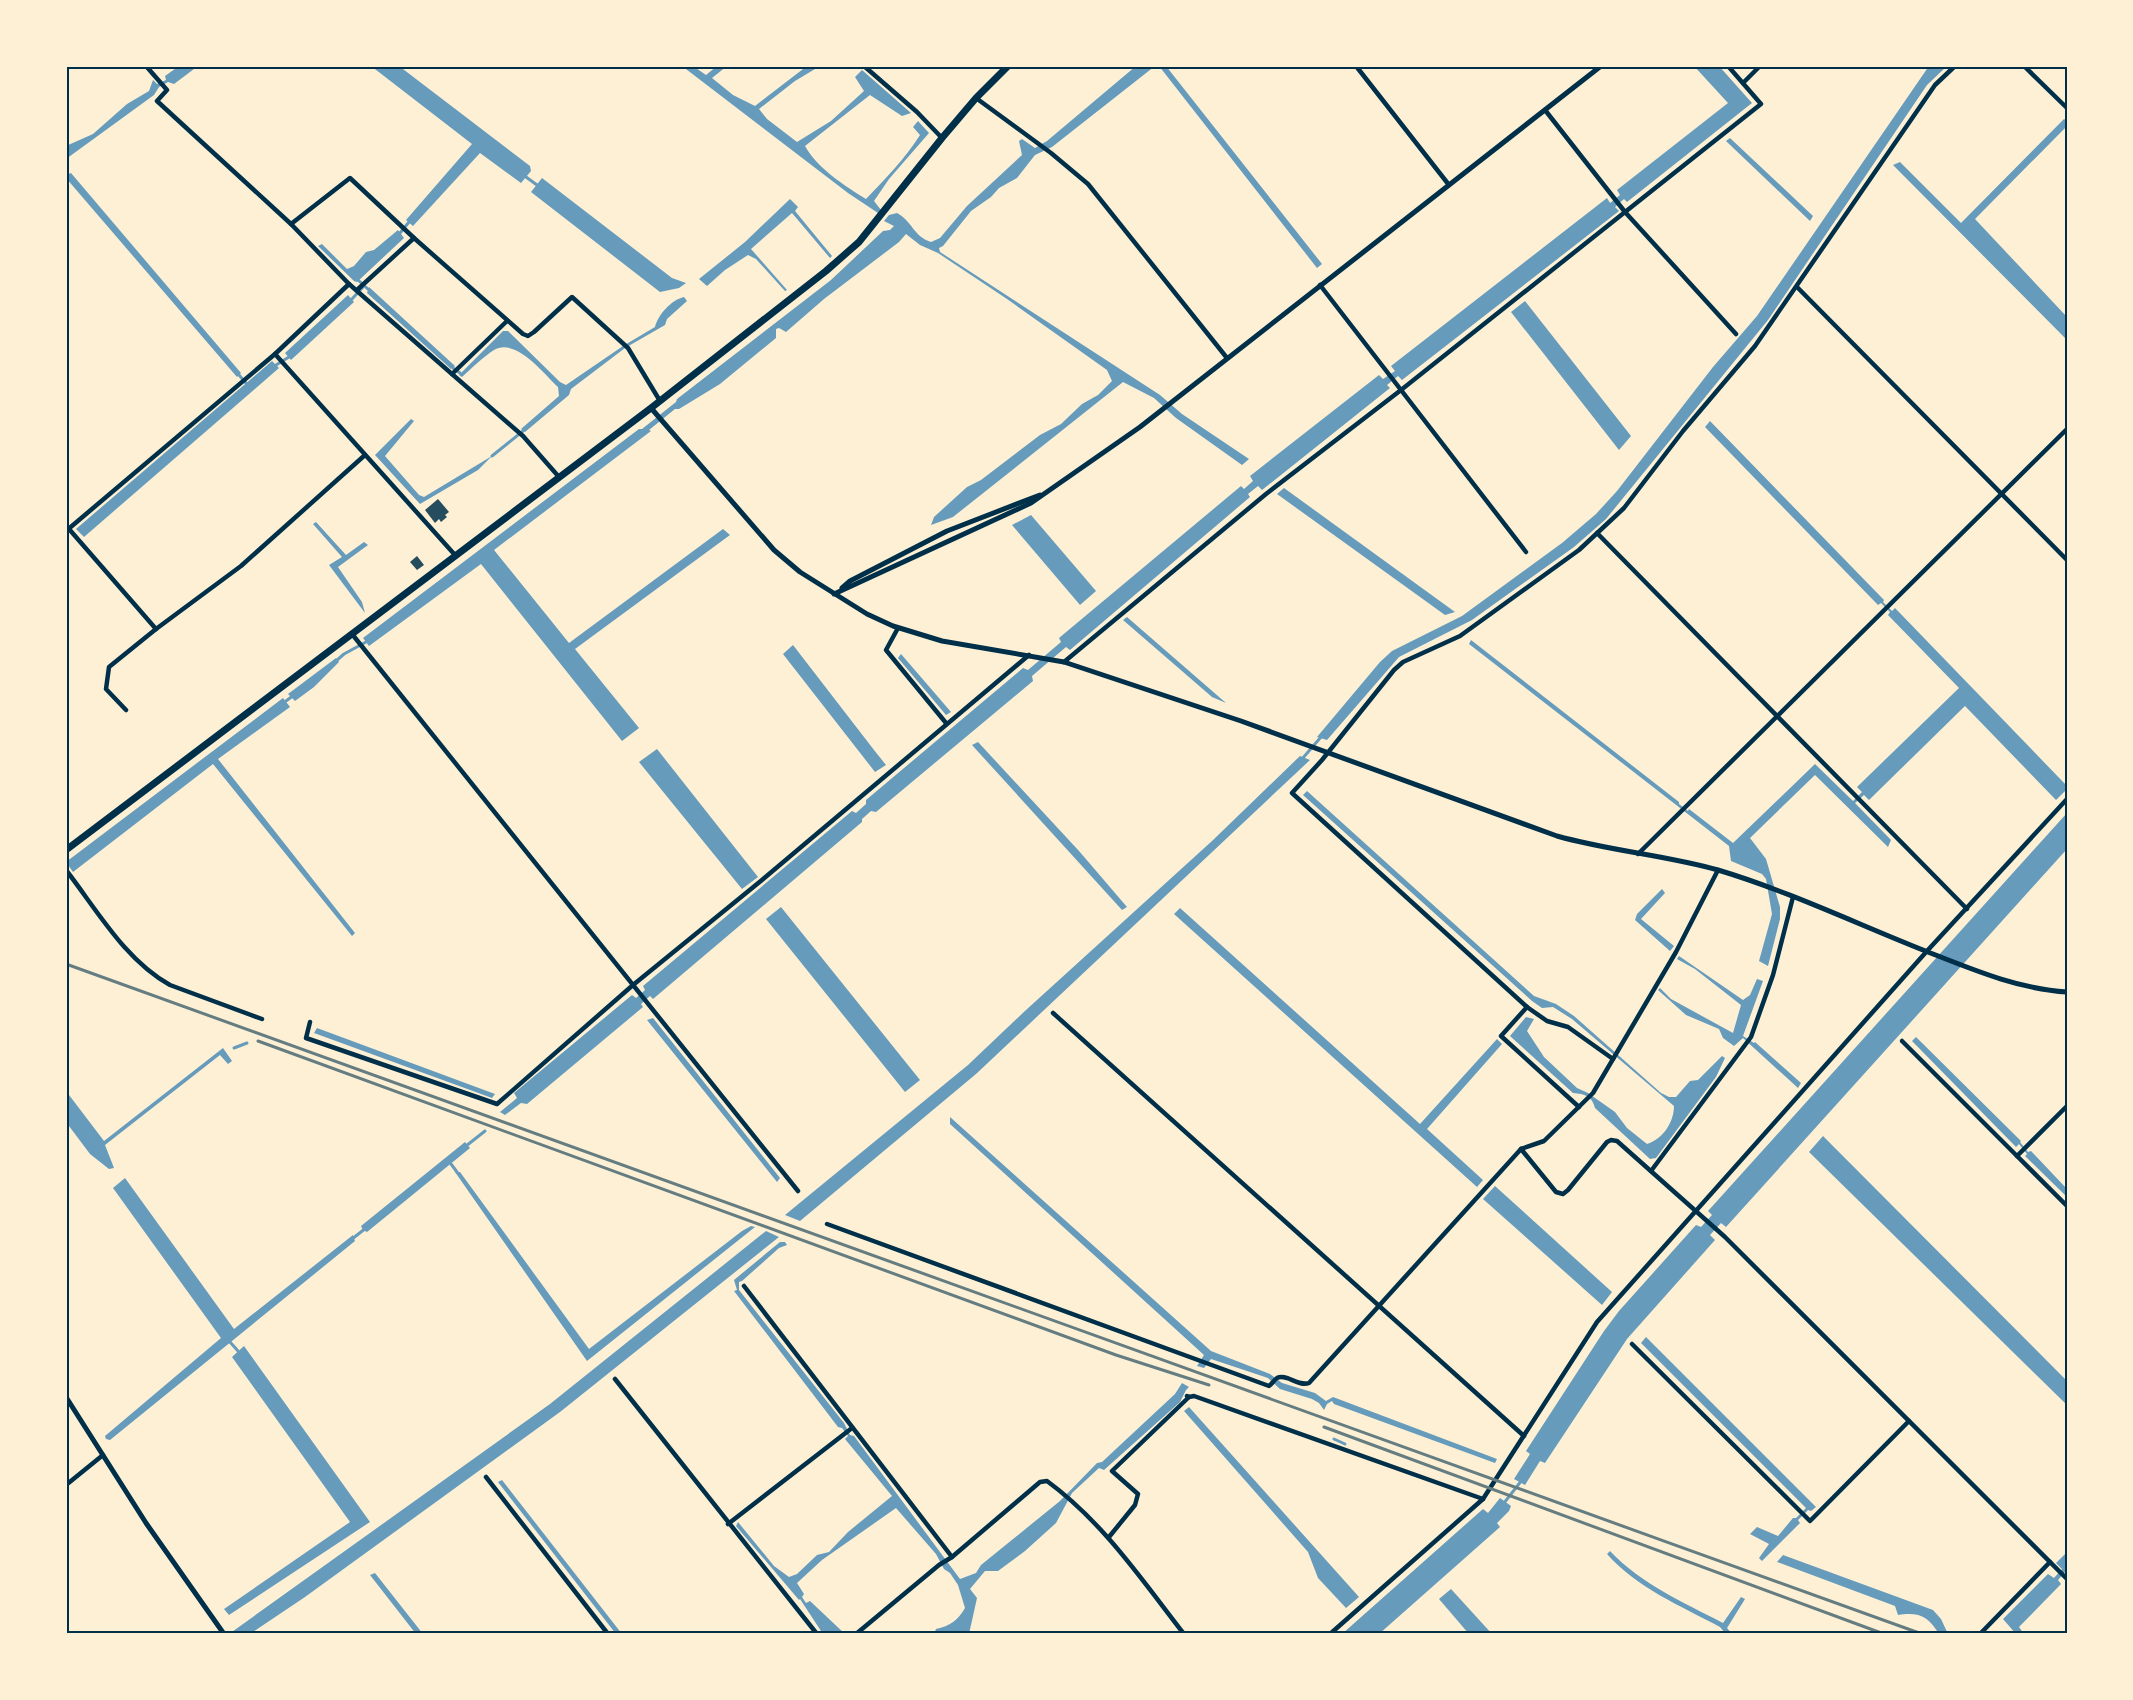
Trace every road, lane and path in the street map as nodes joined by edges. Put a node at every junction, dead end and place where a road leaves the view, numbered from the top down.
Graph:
1 (146, 66) edge
2 (864, 66) edge
3 (1008, 66) edge
4 (1356, 66) edge
5 (1601, 66) edge
6 (1728, 66) edge
7 (1760, 66) edge
8 (1955, 66) edge
9 (2024, 66) edge
10 (1743, 82) junction
11 (976, 98) junction
12 (2067, 108) edge
13 (1545, 110) junction
14 (942, 138) junction
15 (1449, 185) junction
16 (1625, 212) junction
17 (291, 224) junction
18 (414, 238) junction
19 (349, 284) junction
20 (1320, 285) junction
21 (1797, 287) junction
22 (357, 290) junction
23 (507, 321) junction
24 (1736, 334) dead end
25 (277, 356) junction
26 (1227, 358) junction
27 (452, 374) junction
28 (1401, 390) junction
29 (660, 401) junction
30 (654, 411) junction
31 (2067, 429) edge
32 (365, 455) junction
33 (559, 477) junction
34 (1047, 492) junction
35 (2001, 493) junction
36 (67, 530) edge
37 (1597, 533) junction
38 (1526, 552) dead end
39 (455, 555) junction
40 (2067, 560) edge
41 (834, 594) junction
42 (898, 628) junction
43 (156, 629) junction
44 (354, 637) junction
45 (1029, 655) junction
46 (1064, 662) junction
47 (126, 710) dead end
48 (1777, 717) junction
49 (946, 723) junction
50 (1327, 753) junction
51 (2067, 799) edge
52 (66, 850) edge
53 (1638, 854) junction
54 (66, 870) edge
55 (1718, 870) junction
56 (1793, 897) junction
57 (1967, 909) junction
58 (1927, 951) junction
59 (633, 985) junction
60 (2067, 992) edge
61 (1527, 1007) junction
62 (1053, 1013) dead end
63 (262, 1018) dead end
64 (310, 1022) dead end
65 (1902, 1041) dead end
66 (1613, 1059) junction
67 (2067, 1106) edge
68 (1579, 1107) junction
69 (1521, 1149) junction
70 (2018, 1155) junction
71 (1652, 1171) junction
72 (798, 1191) dead end
73 (2067, 1206) edge
74 (1696, 1211) junction
75 (827, 1224) dead end
76 (744, 1286) dead end
77 (1379, 1306) junction
78 (1632, 1344) dead end
79 (615, 1379) dead end
80 (66, 1397) edge
81 (1909, 1421) junction
82 (852, 1428) junction
83 (1524, 1436) junction
84 (103, 1455) junction
85 (486, 1477) dead end
86 (66, 1485) edge
87 (1482, 1498) junction
88 (728, 1524) junction
89 (1109, 1537) junction
90 (952, 1557) junction
91 (2050, 1562) junction
92 (2066, 1578) edge
93 (223, 1632) edge
94 (608, 1634) edge
95 (817, 1634) edge
96 (856, 1634) edge
97 (1184, 1634) edge
98 (1330, 1634) edge
99 (1980, 1634) edge

1 - 17 street
2 - 14 street
3 - 11 main road
4 - 15 street
5 - 13 street
6 - 10 street
7 - 10 street
8 - 21 street
9 - 12 street
10 - 16 street
11 - 14 main road
11 - 26 street
13 - 15 street
13 - 16 street
14 - 29 main road
15 - 20 street
16 - 24 street
16 - 28 street
17 - 18 street
17 - 19 street
18 - 22 street
18 - 23 street
19 - 22 street
19 - 25 street
20 - 26 street
20 - 28 street
21 - 35 street
21 - 37 street
22 - 27 street
23 - 27 street
23 - 29 street
25 - 32 street
25 - 36 street
26 - 34 street
27 - 33 street
28 - 38 street
28 - 46 street
29 - 30 main road
30 - 33 main road
30 - 41 street
31 - 35 street
32 - 39 street
32 - 43 street
33 - 39 main road
34 - 41 street
34 - 41 street
35 - 40 street
35 - 48 street
36 - 43 street
37 - 48 street
37 - 50 street
39 - 44 main road
41 - 42 street
42 - 45 street
42 - 49 street
43 - 47 street
44 - 52 main road
44 - 59 street
45 - 46 street
45 - 49 street
46 - 50 street
48 - 53 street
48 - 57 street
49 - 59 street
50 - 53 street
50 - 61 street
51 - 57 street
53 - 55 street
54 - 63 street
55 - 56 street
55 - 66 street
56 - 58 street
56 - 71 street
57 - 58 street
58 - 60 street
58 - 74 street
59 - 64 street
59 - 72 street
61 - 66 street
61 - 68 street
62 - 77 street
65 - 70 street
66 - 68 street
67 - 70 street
68 - 69 street
69 - 71 street
69 - 77 street
70 - 73 street
71 - 74 street
74 - 81 street
74 - 83 street
75 - 77 street
76 - 82 street
77 - 83 street
78 - 81 street
79 - 88 street
80 - 84 street
81 - 91 street
82 - 88 street
82 - 90 street
83 - 87 street
84 - 86 street
84 - 93 street
85 - 94 street
87 - 89 street
87 - 98 street
88 - 95 street
89 - 90 street
89 - 97 street
90 - 96 street
91 - 92 street
91 - 99 street

